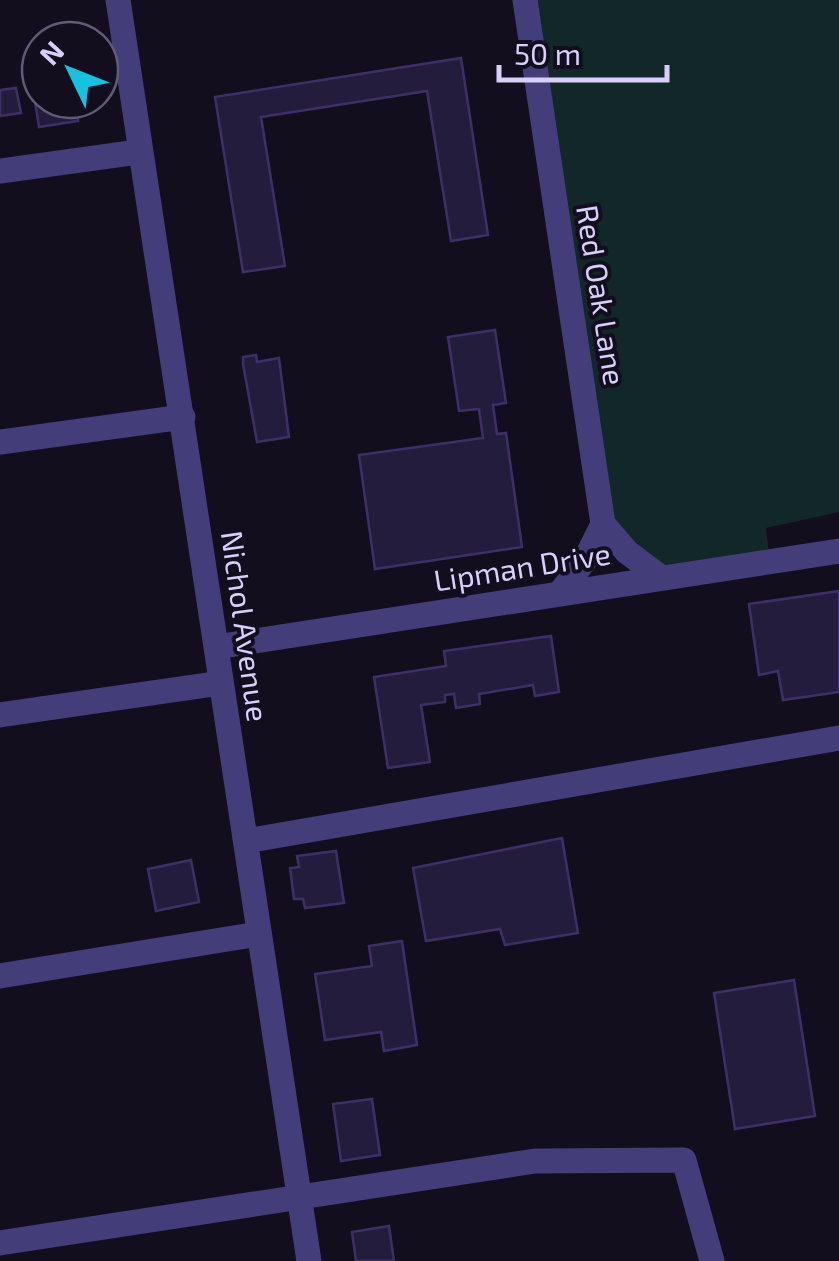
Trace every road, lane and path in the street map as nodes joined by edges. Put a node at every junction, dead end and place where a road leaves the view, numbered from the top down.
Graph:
1 (118, 0) edge
2 (525, 0) edge
3 (138, 152) junction
4 (0, 171) edge
5 (183, 417) junction
6 (0, 442) edge
7 (603, 524) junction
8 (839, 551) edge
9 (659, 576) junction
10 (559, 594) junction
11 (216, 647) junction
12 (221, 683) junction
13 (0, 715) edge
14 (839, 738) edge
15 (246, 841) junction
16 (258, 934) junction
17 (0, 976) edge
18 (300, 1196) junction
19 (0, 1243) edge
20 (309, 1261) edge
21 (712, 1261) edge

1 - 3 street, Nichol Avenue
2 - 7 street, Red Oak Lane
3 - 4 street
3 - 5 street, Nichol Avenue
5 - 6 street
5 - 11 street, Nichol Avenue
7 - 9 street
7 - 10 street
8 - 9 street, Lipman Drive
9 - 10 street, Lipman Drive
10 - 11 street, Lipman Drive
11 - 12 street, Nichol Avenue
12 - 13 street
12 - 15 street, Nichol Avenue
14 - 15 street
15 - 16 street, Nichol Avenue
16 - 17 street
16 - 18 street, Nichol Avenue
18 - 19 street
18 - 20 street, Nichol Avenue
18 - 21 street

